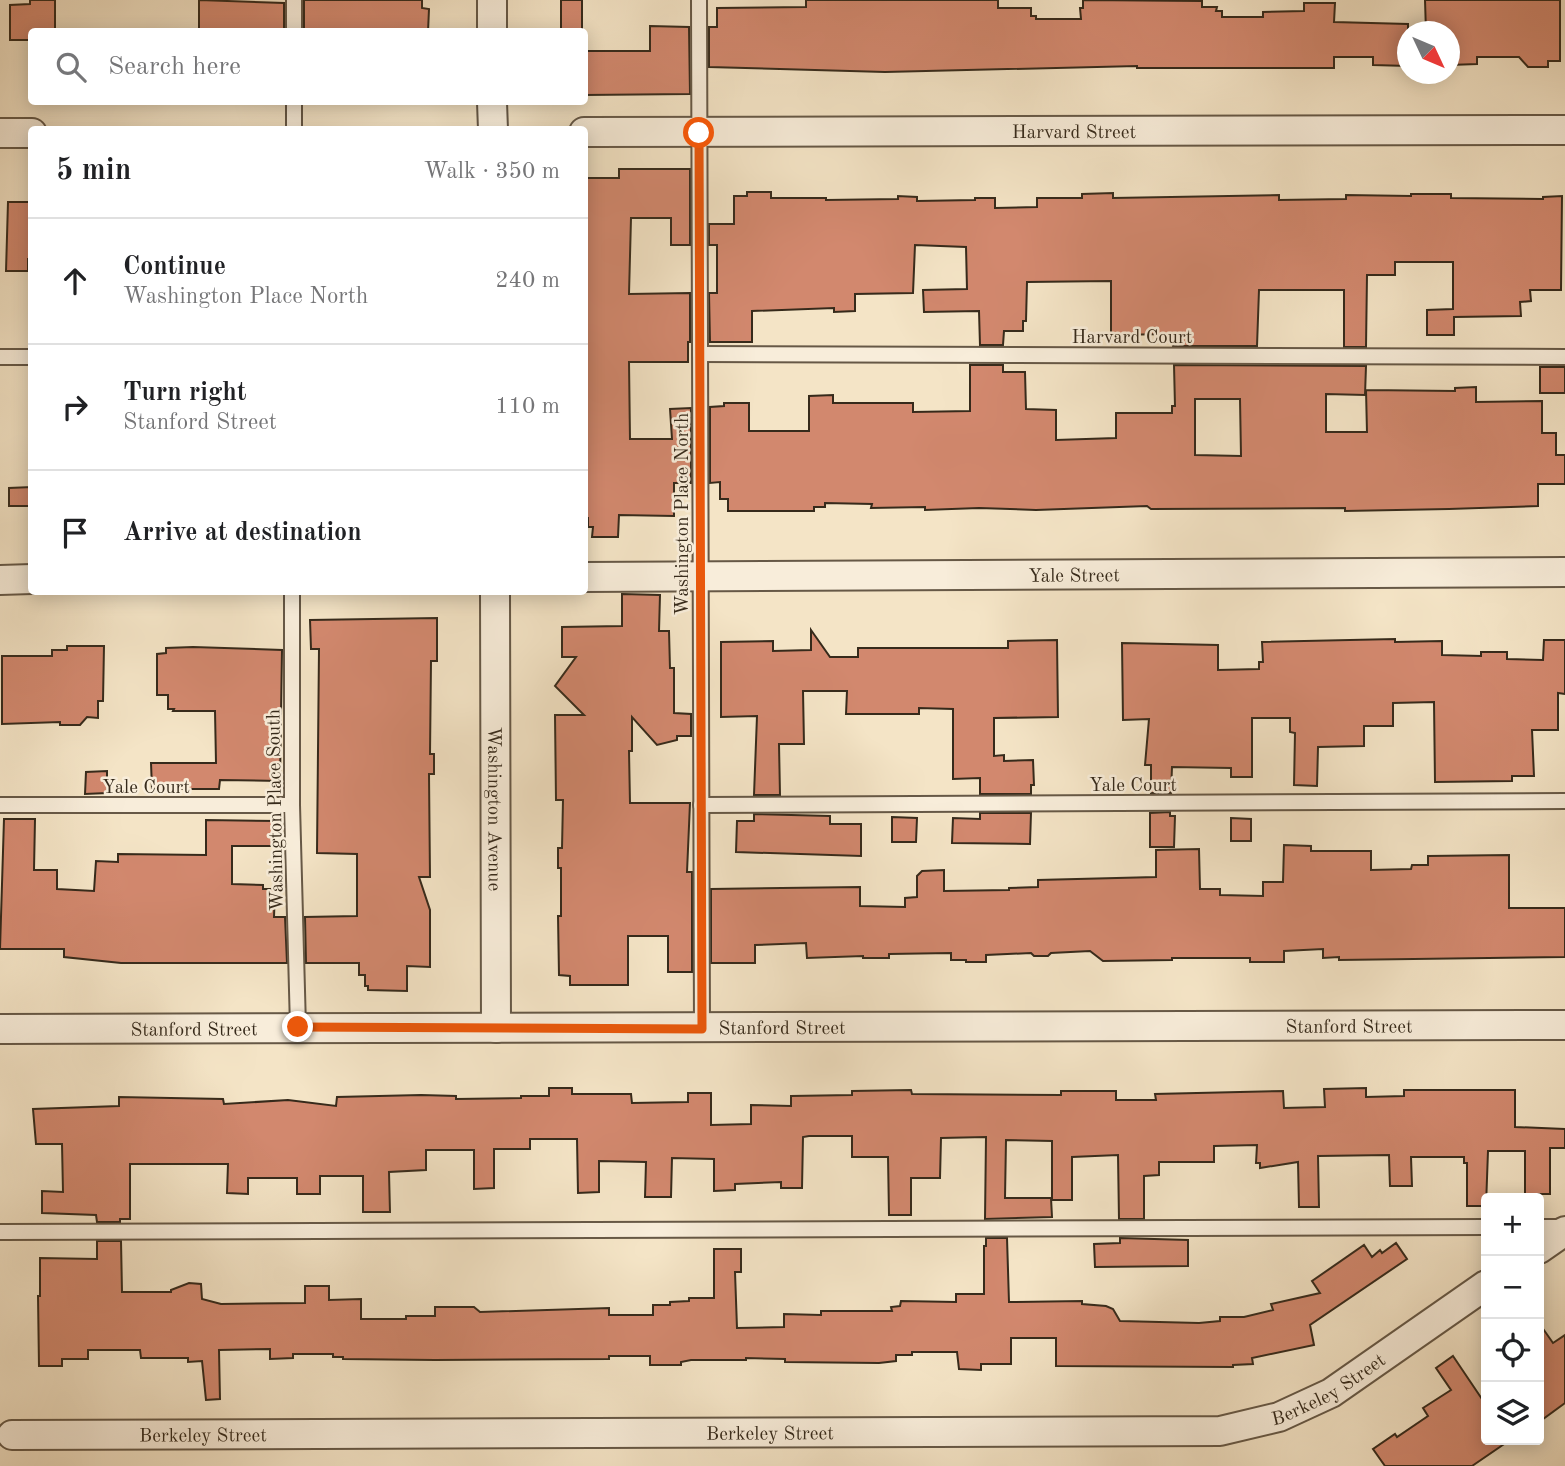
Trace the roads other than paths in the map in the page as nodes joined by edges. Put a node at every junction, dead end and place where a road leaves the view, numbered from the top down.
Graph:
1 (294, 0) edge
2 (492, 0) edge
3 (699, 0) edge
4 (294, 28) edge
5 (492, 28) edge
6 (294, 105) edge
7 (492, 105) edge
8 (294, 126) edge
9 (492, 126) edge
10 (1565, 130) edge
11 (588, 132) edge
12 (0, 133) edge
13 (28, 133) edge
14 (699, 133) junction
15 (700, 354) junction
16 (0, 357) edge
17 (28, 357) edge
18 (1565, 357) edge
19 (1565, 572) edge
20 (700, 576) junction
21 (588, 577) edge
22 (28, 579) edge
23 (0, 580) edge
24 (292, 595) edge
25 (495, 595) edge
26 (1565, 801) edge
27 (0, 805) edge
28 (292, 805) junction
29 (701, 805) junction
30 (1565, 1024) edge
31 (298, 1027) junction
32 (496, 1028) junction
33 (0, 1029) edge
34 (702, 1029) junction
35 (1481, 1227) edge
36 (1544, 1227) edge
37 (1565, 1229) edge
38 (0, 1232) edge
39 (1544, 1245) edge
40 (1481, 1288) edge
41 (4, 1436) edge

1 - 4 lane
2 - 5 street
3 - 14 lane, Washington Place North
6 - 8 lane
7 - 9 street
10 - 14 street, Harvard Street
11 - 14 street, Harvard Street
12 - 13 street
14 - 15 lane, Washington Place North
15 - 18 lane, Harvard Court
15 - 20 lane, Washington Place North
16 - 17 lane
19 - 20 street, Yale Street
20 - 21 street, Yale Street
20 - 29 lane, Washington Place North
22 - 23 street
24 - 28 lane, Washington Place South
25 - 32 street, Washington Avenue
26 - 29 lane, Yale Court
27 - 28 lane, Yale Court
28 - 31 lane, Washington Place South
29 - 34 lane, Washington Place North
30 - 34 street, Stanford Street
31 - 32 street, Stanford Street
31 - 33 street, Stanford Street
32 - 34 street, Stanford Street
35 - 38 lane
36 - 37 lane
37 - 39 street
40 - 41 street, Berkeley Street

